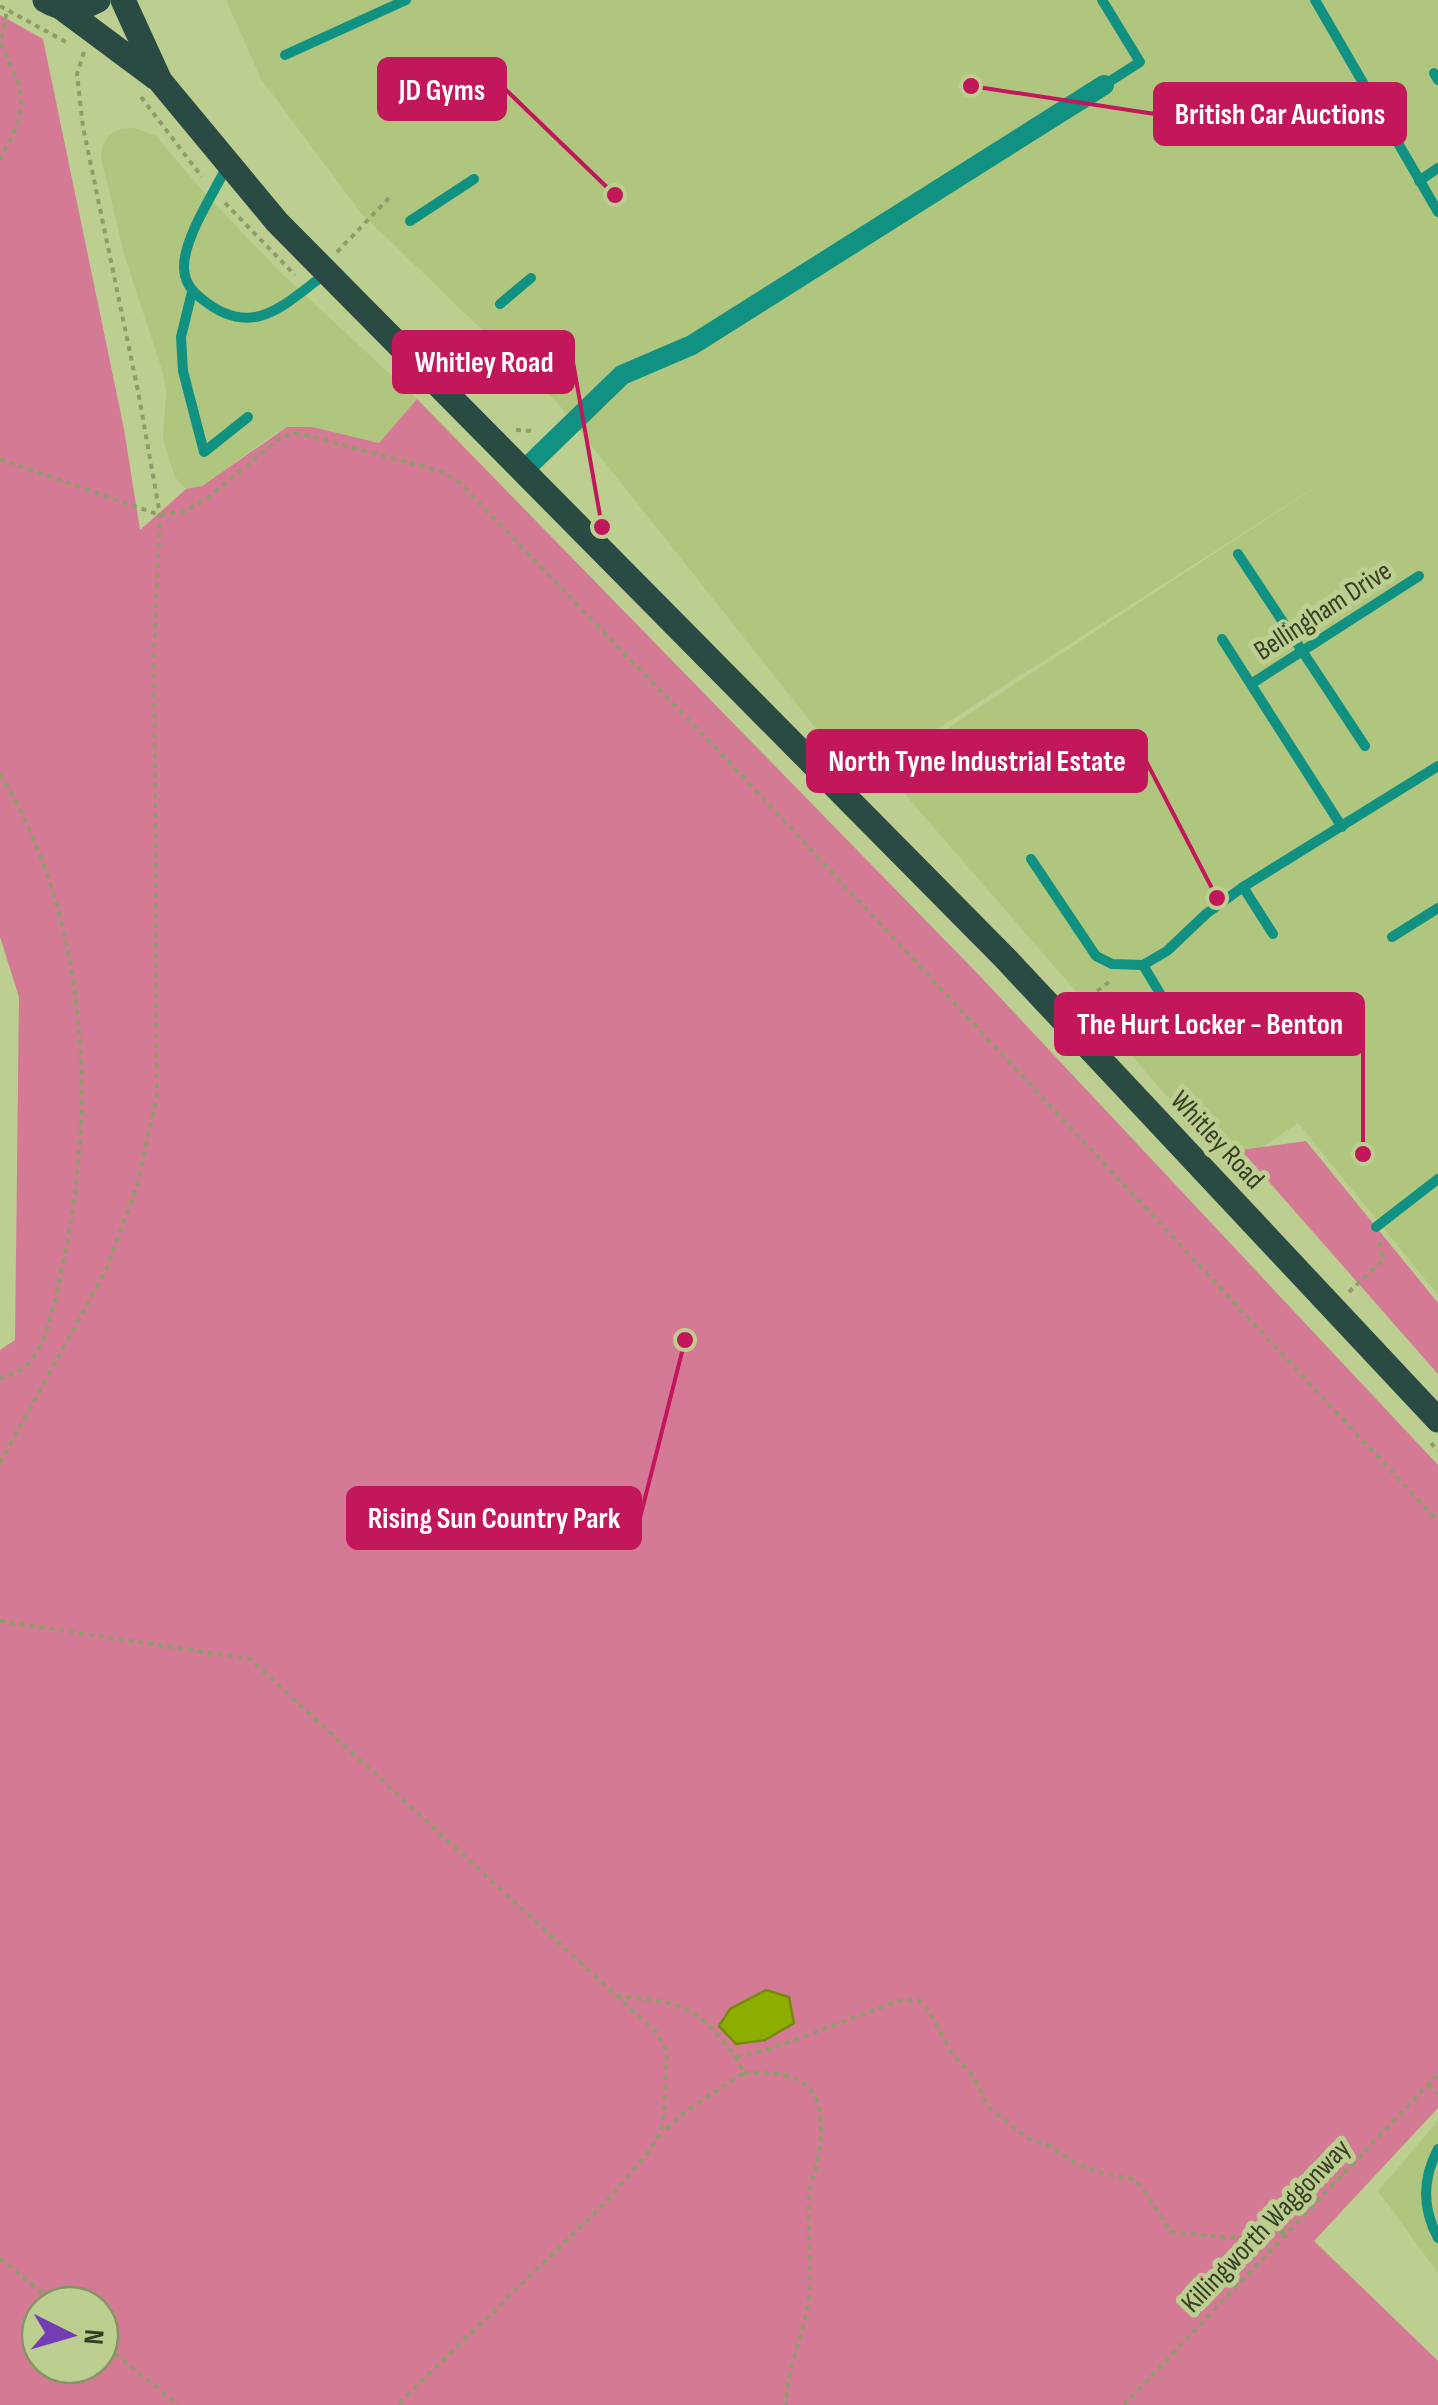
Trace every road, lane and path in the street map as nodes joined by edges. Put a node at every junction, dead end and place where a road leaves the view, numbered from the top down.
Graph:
1 (98, 0) edge
2 (123, 0) edge
3 (406, 0) edge
4 (1102, 0) edge
5 (1314, 0) edge
6 (53, 4) edge
7 (0, 6) edge
8 (6, 10) junction
9 (94, 32) junction
10 (68, 42) dead end
11 (285, 55) dead end
12 (160, 82) junction
13 (1104, 85) joint
14 (0, 160) edge
15 (227, 166) junction
16 (1438, 168) edge
17 (474, 179) dead end
18 (1419, 181) junction
19 (389, 198) dead end
20 (1438, 212) edge
21 (410, 221) dead end
22 (329, 266) junction
23 (531, 278) dead end
24 (192, 292) junction
25 (500, 304) dead end
26 (248, 418) dead end
27 (0, 458) edge
28 (523, 471) junction
29 (160, 515) junction
30 (1238, 554) dead end
31 (1419, 576) dead end
32 (1222, 639) dead end
33 (1301, 652) junction
34 (1251, 684) junction
35 (1365, 746) dead end
36 (1438, 766) edge
37 (0, 774) edge
38 (1342, 827) junction
39 (1030, 859) dead end
40 (1243, 887) junction
41 (1438, 908) edge
42 (1273, 934) dead end
43 (1392, 937) dead end
44 (1143, 965) junction
45 (1129, 967) junction
46 (1072, 1010) dead end
47 (1183, 1032) dead end
48 (1438, 1179) edge
49 (1376, 1227) joint
50 (1348, 1292) dead end
51 (0, 1379) edge
52 (1438, 1420) edge
53 (0, 1463) edge
54 (1438, 1521) edge
55 (0, 1621) edge
56 (616, 1996) junction
57 (737, 2057) junction
58 (744, 2073) junction
59 (1438, 2074) edge
60 (1428, 2085) junction
61 (1438, 2094) edge
62 (660, 2134) junction
63 (1438, 2149) edge
64 (1288, 2231) junction
65 (1438, 2238) edge
66 (0, 2258) edge
67 (33, 2285) edge
68 (120, 2357) edge
69 (178, 2405) edge
70 (397, 2405) edge
71 (786, 2405) edge
72 (1124, 2405) edge

1 - 6 main road
2 - 12 main road, Whitley Road
3 - 11 lane
4 - 13 lane
5 - 18 lane
6 - 9 main road, Whitley Road
7 - 8 path
8 - 10 path
8 - 14 path
9 - 12 main road, Whitley Road
9 - 29 path
12 - 15 main road, Whitley Road
13 - 28 street
15 - 22 main road, Whitley Road
15 - 24 lane
16 - 18 lane
17 - 21 lane
18 - 20 lane
19 - 22 path
22 - 24 lane
22 - 28 main road, Whitley Road
23 - 25 lane
24 - 26 lane
27 - 29 path
28 - 52 main road, Whitley Road
29 - 53 path
29 - 54 path
30 - 33 lane
31 - 33 lane, Bellingham Drive
32 - 34 lane, Bellingham Drive
33 - 34 lane, Bellingham Drive
33 - 35 lane
34 - 38 lane, Bellingham Drive
36 - 38 lane
37 - 51 path
38 - 40 lane
39 - 45 lane
40 - 42 lane
40 - 44 lane
41 - 43 lane
44 - 45 lane
44 - 47 lane
45 - 46 path
48 - 49 lane
49 - 50 path
55 - 56 path
56 - 57 path
56 - 62 path
57 - 58 path
57 - 64 path
58 - 62 path
58 - 71 path
59 - 60 path, Killingworth Waggonway
60 - 61 path
60 - 64 path, Killingworth Waggonway
62 - 70 path
63 - 65 lane
64 - 72 path, Killingworth Waggonway
66 - 67 path
68 - 69 path

